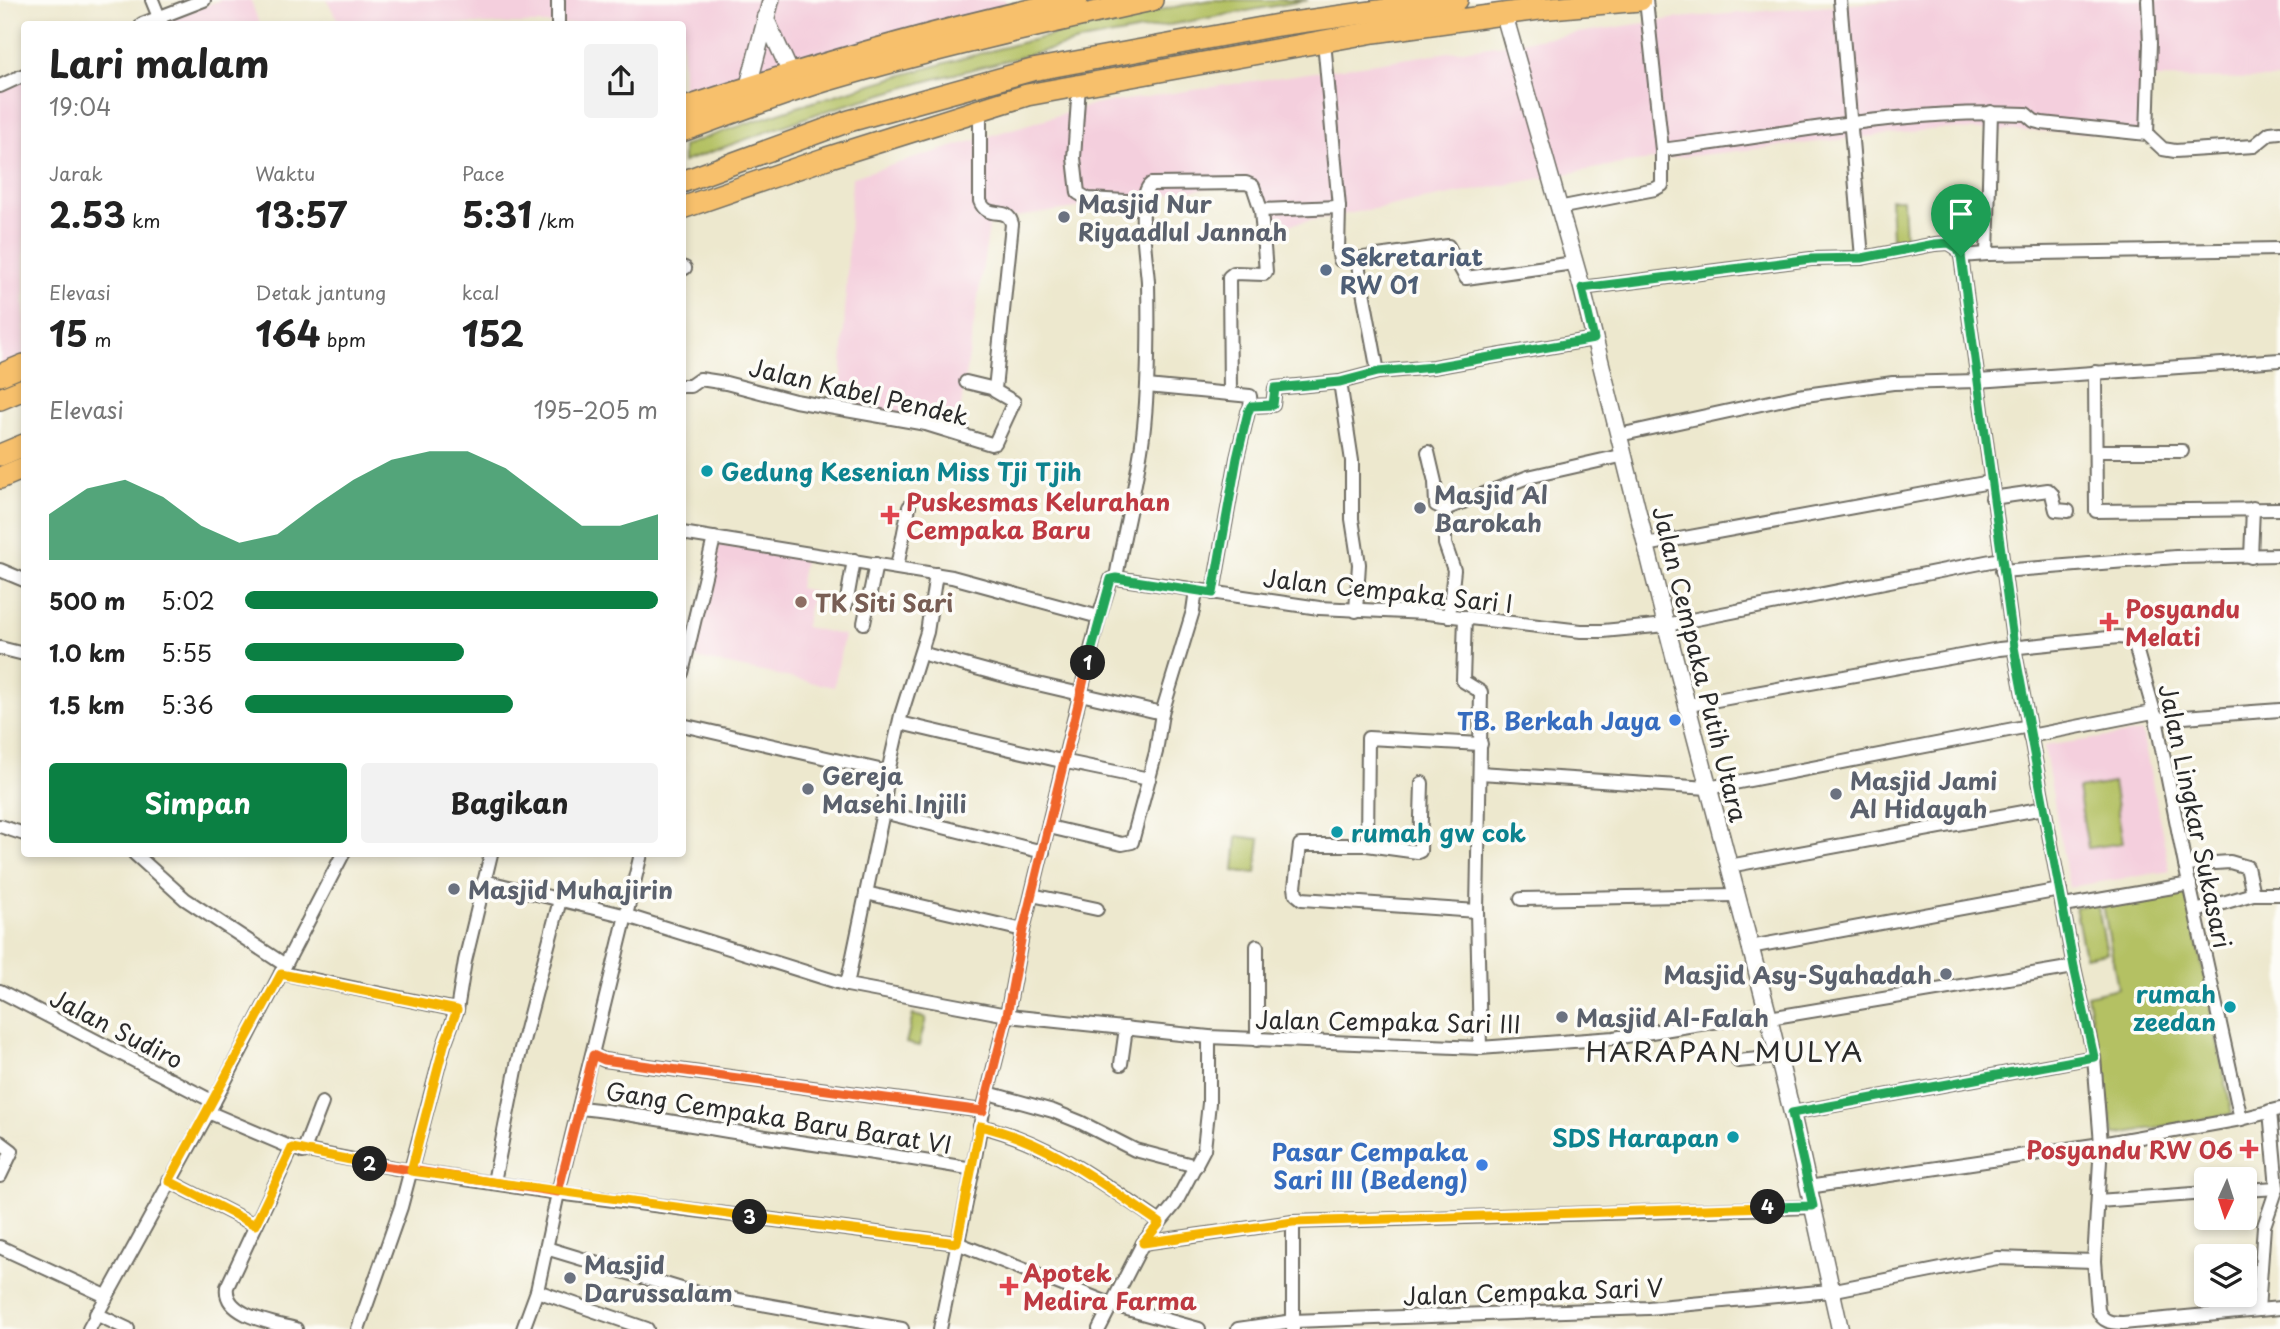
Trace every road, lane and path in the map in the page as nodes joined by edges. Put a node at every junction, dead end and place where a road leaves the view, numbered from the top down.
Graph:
1 (152, 0) edge
2 (204, 0) edge
3 (558, 0) edge
4 (771, 0) edge
5 (1077, 0) edge
6 (1152, 0) edge
7 (1457, 0) edge
8 (1640, 0) edge
9 (1646, 0) edge
10 (1840, 0) edge
11 (2148, 0) edge
12 (1049, 3) edge
13 (1382, 10) junction
14 (1504, 14) junction
15 (765, 17) junction
16 (161, 21) edge
17 (558, 21) edge
18 (1374, 32) junction
19 (1324, 41) junction
20 (892, 45) junction
21 (911, 57) junction
22 (791, 74) junction
23 (21, 76) edge
24 (1079, 85) junction
25 (0, 86) edge
26 (748, 87) junction
27 (686, 108) edge
28 (980, 110) junction
29 (1991, 112) junction
30 (1851, 124) junction
31 (686, 130) edge
32 (2280, 132) edge
33 (2147, 134) junction
34 (792, 142) junction
35 (1662, 150) junction
36 (827, 158) junction
37 (686, 181) edge
38 (1145, 202) junction
39 (1339, 206) junction
40 (686, 207) edge
41 (1558, 208) junction
42 (1261, 210) junction
43 (2280, 249) edge
44 (1987, 254) junction
45 (1961, 256) junction
46 (1862, 258) junction
47 (1357, 259) junction
48 (1574, 263) junction
49 (1582, 288) junction
50 (1594, 339) junction
51 (2280, 360) edge
52 (21, 366) edge
53 (1378, 372) junction
54 (2095, 372) junction
55 (0, 375) edge
56 (1978, 381) junction
57 (966, 382) dead end
58 (1340, 382) junction
59 (686, 386) edge
60 (1147, 386) junction
61 (995, 389) junction
62 (21, 390) edge
63 (1230, 394) junction
64 (0, 399) edge
65 (1251, 406) junction
66 (1619, 435) junction
67 (21, 446) edge
68 (2096, 451) junction
69 (2182, 451) dead end
70 (1428, 452) dead end
71 (0, 455) edge
72 (1625, 455) junction
73 (21, 469) edge
74 (0, 478) edge
75 (1990, 482) junction
76 (1992, 498) junction
77 (909, 507) dead end
78 (2253, 508) junction
79 (1445, 509) junction
80 (2280, 509) edge
81 (2067, 511) dead end
82 (686, 534) edge
83 (714, 538) junction
84 (1646, 545) junction
85 (2280, 555) edge
86 (2251, 557) junction
87 (854, 560) junction
88 (876, 564) junction
89 (2001, 565) junction
90 (897, 567) junction
91 (0, 570) edge
92 (936, 574) junction
93 (21, 579) edge
94 (1112, 579) junction
95 (1196, 590) junction
96 (1213, 593) junction
97 (846, 605) dead end
98 (1356, 611) junction
99 (1449, 616) junction
100 (1099, 617) junction
101 (1465, 617) junction
102 (864, 623) dead end
103 (1666, 625) junction
104 (2014, 647) junction
105 (0, 648) edge
106 (21, 653) edge
107 (920, 653) junction
108 (686, 656) edge
109 (1081, 693) junction
110 (1689, 705) junction
111 (2280, 710) edge
112 (1162, 713) junction
113 (2155, 716) junction
114 (900, 723) junction
115 (686, 726) edge
116 (2030, 731) junction
117 (1480, 744) junction
118 (1065, 761) junction
119 (888, 772) junction
120 (1480, 773) junction
121 (1149, 779) junction
122 (1422, 783) dead end
123 (1708, 788) junction
124 (2044, 808) junction
125 (883, 812) junction
126 (0, 826) edge
127 (1049, 827) junction
128 (21, 833) edge
129 (1367, 845) junction
130 (1043, 852) junction
131 (138, 857) edge
132 (338, 857) edge
133 (490, 857) edge
134 (640, 857) edge
135 (2185, 865) junction
136 (1728, 866) junction
137 (484, 881) junction
138 (2189, 884) junction
139 (2060, 890) junction
140 (866, 893) junction
141 (2253, 894) junction
142 (2280, 894) edge
143 (1032, 895) junction
144 (1736, 895) junction
145 (560, 900) junction
146 (1521, 900) dead end
147 (2064, 906) junction
148 (1097, 909) dead end
149 (1477, 911) junction
150 (2196, 911) junction
151 (627, 916) junction
152 (1023, 930) junction
153 (1257, 946) dead end
154 (1750, 947) junction
155 (2074, 967) junction
156 (283, 969) junction
157 (847, 985) junction
158 (0, 991) edge
159 (457, 1010) junction
160 (1007, 1015) junction
161 (1769, 1016) junction
162 (1126, 1028) junction
163 (1209, 1037) junction
164 (1257, 1040) junction
165 (1480, 1048) junction
166 (593, 1055) junction
167 (1779, 1057) junction
168 (2094, 1057) junction
169 (1738, 1061) dead end
170 (1121, 1064) dead end
171 (988, 1093) junction
172 (322, 1103) dead end
173 (211, 1107) junction
174 (579, 1108) junction
175 (2275, 1110) edge
176 (983, 1111) junction
177 (1792, 1113) junction
178 (2241, 1119) junction
179 (980, 1126) junction
180 (0, 1142) edge
181 (2101, 1143) junction
182 (297, 1150) junction
183 (1196, 1166) junction
184 (973, 1169) junction
185 (411, 1171) junction
186 (0, 1176) edge
187 (169, 1181) junction
188 (494, 1182) junction
189 (1808, 1187) junction
190 (2277, 1188) junction
191 (2258, 1189) edge
192 (558, 1192) junction
193 (2194, 1194) edge
194 (2098, 1201) junction
195 (1813, 1206) junction
196 (1293, 1222) junction
197 (1160, 1223) junction
198 (255, 1225) junction
199 (957, 1243) junction
200 (1143, 1243) junction
201 (0, 1248) edge
202 (546, 1248) junction
203 (2094, 1261) junction
204 (537, 1291) junction
205 (1830, 1291) junction
206 (106, 1296) junction
207 (1113, 1305) junction
208 (2280, 1308) edge
209 (2259, 1310) junction
210 (96, 1314) junction
211 (1470, 1315) junction
212 (1293, 1325) edge
213 (89, 1329) edge
214 (128, 1329) edge
215 (296, 1329) edge
216 (358, 1329) edge
217 (523, 1329) edge
218 (647, 1329) edge
219 (902, 1329) edge
220 (940, 1329) edge
221 (1099, 1329) edge
222 (1199, 1329) edge
223 (1238, 1329) edge
224 (1470, 1329) edge
225 (1839, 1329) edge

1 - 16 street
2 - 16 street
3 - 17 street
4 - 15 street
5 - 12 main road
6 - 21 main road
7 - 13 main road
8 - 14 main road
9 - 35 street
10 - 30 street
11 - 33 street
12 - 20 main road
13 - 18 main road
13 - 34 main road
14 - 18 main road
14 - 41 street, Jalan Cempaka Putih Utara
15 - 22 street
15 - 26 street
18 - 19 main road
19 - 24 main road
19 - 39 street
20 - 21 main road
20 - 22 main road
21 - 31 main road
22 - 26 main road
23 - 25 street
24 - 28 main road
24 - 38 street
26 - 27 main road
28 - 36 main road
28 - 61 street
29 - 30 street
29 - 33 street
29 - 44 street
30 - 35 street
30 - 46 street
32 - 33 street
34 - 36 main road
34 - 37 main road
35 - 41 street
36 - 40 main road
38 - 42 street
38 - 60 street
39 - 42 street
39 - 47 street
41 - 48 street, Jalan Cempaka Putih Utara
42 - 63 street
43 - 44 street
44 - 45 street
45 - 46 street
45 - 56 street
46 - 49 street
47 - 48 street
47 - 53 street
48 - 49 street, Jalan Cempaka Putih Utara
49 - 50 street, Jalan Cempaka Putih Utara
50 - 53 street
50 - 66 street, Jalan Cempaka Putih Utara
51 - 54 street
52 - 55 main road
53 - 58 street
54 - 56 street
54 - 68 street
56 - 66 street
56 - 75 street
57 - 61 street
58 - 65 street
58 - 98 street
59 - 61 street, Jalan Kabel Pendek
60 - 63 street
60 - 94 street
62 - 64 main road
63 - 65 street
65 - 96 street
66 - 72 street, Jalan Cempaka Putih Utara
67 - 71 main road
68 - 69 street
68 - 78 street
70 - 79 street
72 - 79 street
72 - 84 street, Jalan Cempaka Putih Utara
73 - 74 main road
75 - 76 street
75 - 84 street
76 - 81 street
76 - 89 street
77 - 90 street
78 - 80 street
78 - 86 street
79 - 99 street
82 - 83 street
83 - 87 street
83 - 108 street
84 - 103 street, Jalan Cempaka Putih Utara
85 - 86 street, Jalan Cempaka Sari I
86 - 89 street, Jalan Cempaka Sari I
87 - 88 street
87 - 97 street
88 - 90 street
88 - 102 street
89 - 103 street, Jalan Cempaka Sari I
89 - 104 street
90 - 92 street
91 - 93 street
92 - 100 street
92 - 107 street
94 - 95 street, Jalan Cempaka Sari I
94 - 100 street
95 - 96 street, Jalan Cempaka Sari I
95 - 112 street
96 - 98 street, Jalan Cempaka Sari I
98 - 99 street, Jalan Cempaka Sari I
99 - 101 street, Jalan Cempaka Sari I
100 - 109 street
101 - 103 street, Jalan Cempaka Sari I
101 - 117 street
103 - 110 street, Jalan Cempaka Putih Utara
104 - 110 street
104 - 113 street, Jalan Lingkar Sukasari
104 - 116 street
105 - 106 street
107 - 109 street
107 - 114 street
109 - 112 street
109 - 118 street
110 - 123 street, Jalan Cempaka Putih Utara
111 - 113 street
112 - 121 street
113 - 116 street
113 - 135 street, Jalan Lingkar Sukasari
114 - 118 street
114 - 119 street
115 - 119 street
116 - 123 street
116 - 124 street
117 - 120 street
117 - 129 street
118 - 121 street
118 - 127 street
119 - 125 street
120 - 123 street
120 - 149 street
121 - 127 street
122 - 129 street
123 - 136 street, Jalan Cempaka Putih Utara
124 - 136 street
124 - 139 street
125 - 130 street
125 - 140 street
126 - 128 street
127 - 130 street
129 - 149 street
130 - 143 street
131 - 156 street
132 - 156 street
133 - 137 street
134 - 151 street
135 - 138 street, Jalan Lingkar Sukasari
135 - 141 street
136 - 144 street, Jalan Cempaka Putih Utara
137 - 145 street, Jalan Cempaka Sari III
137 - 159 street
138 - 147 street
138 - 150 street, Jalan Lingkar Sukasari
139 - 147 street
139 - 154 street
140 - 152 street
140 - 157 street
141 - 142 street
141 - 150 street
143 - 148 street
143 - 152 street
144 - 146 street
144 - 154 street, Jalan Cempaka Putih Utara
145 - 151 street, Jalan Cempaka Sari III
145 - 188 street
147 - 155 street
149 - 165 street
150 - 178 street, Jalan Lingkar Sukasari
151 - 157 street, Jalan Cempaka Sari III
151 - 166 street
152 - 160 street
153 - 164 street
154 - 161 street, Jalan Cempaka Putih Utara
155 - 161 street, Jalan Cempaka Sari III
155 - 168 street
156 - 159 street
156 - 173 street
157 - 160 street, Jalan Cempaka Sari III
158 - 173 street, Jalan Sudiro
159 - 185 street
160 - 162 street, Jalan Cempaka Sari III
160 - 171 street
161 - 165 street, Jalan Cempaka Sari III
161 - 167 street, Jalan Cempaka Putih Utara
162 - 163 street, Jalan Cempaka Sari III
162 - 170 street
163 - 164 street, Jalan Cempaka Sari III
163 - 183 street
164 - 165 street, Jalan Cempaka Sari III
166 - 174 street
166 - 176 street
167 - 169 street
167 - 177 street, Jalan Cempaka Putih Utara
168 - 177 street
168 - 181 street
171 - 176 street
171 - 183 street
172 - 182 street
173 - 182 street, Jalan Sudiro
173 - 187 street
174 - 184 street, Gang Cempaka Baru Barat VI
174 - 192 street
175 - 178 street
175 - 190 street
176 - 179 street
177 - 189 street, Jalan Cempaka Putih Utara
178 - 181 street
179 - 184 street
179 - 197 street
180 - 186 street
181 - 189 street
181 - 194 street
182 - 185 street, Jalan Sudiro
182 - 198 street
183 - 197 street
184 - 199 street
185 - 188 street, Jalan Sudiro
185 - 216 street
187 - 198 street
187 - 206 street
188 - 192 street, Jalan Sudiro
189 - 195 street, Jalan Cempaka Putih Utara
190 - 191 street
190 - 209 street
192 - 199 street, Jalan Sudiro
192 - 202 street
193 - 194 street
194 - 203 street
195 - 196 street
195 - 205 street, Jalan Cempaka Putih Utara
196 - 200 street
196 - 212 street
197 - 200 street
198 - 215 street
199 - 207 street
199 - 220 street
200 - 207 street
201 - 206 street
202 - 204 street
202 - 219 street
203 - 205 street, Jalan Cempaka Sari V
203 - 209 street
204 - 217 street
204 - 218 street
205 - 211 street, Jalan Cempaka Sari V
205 - 225 street, Jalan Cempaka Putih Utara
206 - 210 street
207 - 221 street
207 - 222 street
208 - 209 street
210 - 213 street
210 - 214 street
211 - 212 street, Jalan Cempaka Sari V
211 - 224 street
212 - 223 street, Jalan Cempaka Sari V

